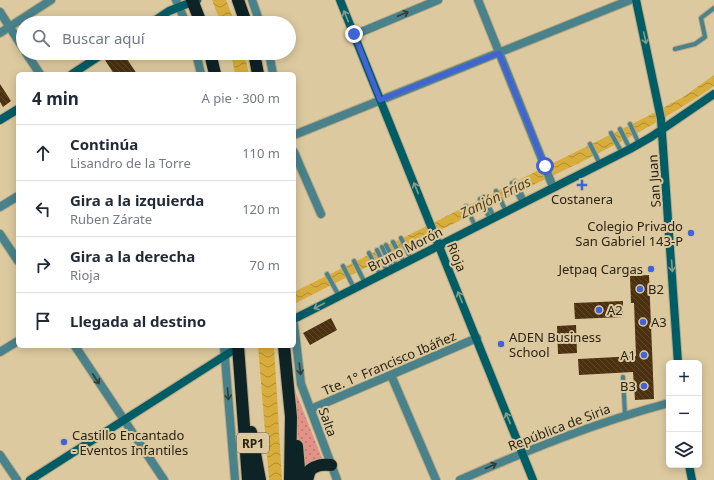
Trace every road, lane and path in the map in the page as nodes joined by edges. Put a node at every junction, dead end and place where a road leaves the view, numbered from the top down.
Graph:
1 (51, 0) edge
2 (194, 0) edge
3 (238, 0) edge
4 (252, 0) edge
5 (340, 0) edge
6 (438, 0) edge
7 (478, 0) edge
8 (630, 0) edge
9 (636, 0) edge
10 (178, 3) edge
11 (714, 8) edge
12 (0, 12) edge
13 (26, 16) edge
14 (160, 16) edge
15 (183, 16) edge
16 (199, 16) edge
17 (244, 16) edge
18 (258, 16) edge
19 (16, 22) edge
20 (9, 27) junction
21 (0, 33) edge
22 (354, 34) junction
23 (16, 38) edge
24 (675, 50) dead end
25 (499, 53) junction
26 (31, 60) edge
27 (93, 60) edge
28 (198, 60) edge
29 (212, 60) edge
30 (255, 60) edge
31 (270, 60) edge
32 (39, 72) edge
33 (75, 72) edge
34 (201, 72) edge
35 (215, 72) edge
36 (258, 72) edge
37 (273, 72) edge
38 (714, 94) edge
39 (380, 100) junction
40 (16, 110) edge
41 (0, 120) edge
42 (630, 125) dead end
43 (662, 129) junction
44 (621, 130) dead end
45 (296, 134) edge
46 (612, 134) dead end
47 (639, 144) junction
48 (590, 145) dead end
49 (630, 149) junction
50 (622, 153) junction
51 (296, 157) edge
52 (600, 164) junction
53 (514, 183) dead end
54 (553, 187) junction
55 (496, 192) dead end
56 (16, 197) edge
57 (482, 198) dead end
58 (523, 202) junction
59 (466, 206) dead end
60 (0, 208) edge
61 (506, 211) junction
62 (321, 214) dead end
63 (492, 218) junction
64 (476, 226) junction
65 (0, 234) edge
66 (401, 238) dead end
67 (394, 242) dead end
68 (439, 244) junction
69 (384, 247) dead end
70 (377, 250) dead end
71 (370, 254) dead end
72 (16, 258) edge
73 (354, 261) dead end
74 (343, 266) dead end
75 (395, 267) junction
76 (327, 274) dead end
77 (365, 282) junction
78 (354, 288) junction
79 (338, 296) junction
80 (296, 318) edge
81 (477, 338) junction
82 (16, 341) edge
83 (296, 341) edge
84 (76, 348) edge
85 (219, 348) edge
86 (224, 348) edge
87 (235, 348) edge
88 (238, 348) edge
89 (284, 348) edge
90 (0, 352) edge
91 (224, 355) junction
92 (678, 360) edge
93 (391, 375) junction
94 (624, 377) dead end
95 (666, 405) edge
96 (244, 406) junction
97 (311, 409) junction
98 (626, 415) junction
99 (291, 417) junction
100 (123, 420) junction
101 (522, 453) junction
102 (0, 455) edge
103 (331, 465) junction
104 (690, 468) edge
105 (17, 480) edge
106 (30, 480) edge
107 (164, 480) edge
108 (235, 480) edge
109 (248, 480) edge
110 (260, 480) edge
111 (290, 480) edge
112 (300, 480) edge
113 (307, 480) edge
114 (337, 480) edge
115 (436, 480) edge
116 (460, 480) edge
117 (533, 480) edge
118 (692, 480) edge

1 - 13 street
2 - 10 street
2 - 16 highway
3 - 17 highway
4 - 18 street
22 -> 5 street, Rioja
22 -> 6 street
7 - 25 street
8 - 25 street
9 -> 43 street, San Juan
10 - 14 street
10 - 15 street
11 - 24 lane
12 - 20 street
19 - 20 street
20 - 21 street
20 - 23 street
22 - 39 street, Rioja
25 - 39 street
25 - 54 street
26 - 32 street
27 - 33 street
28 - 34 street
29 - 35 highway
30 - 36 highway
31 - 37 street
38 - 43 street, Bruno Morón
39 - 45 street
68 -> 39 street, Rioja
40 - 41 street
42 - 47 lane
43 - 47 street, Bruno Morón
43 -> 92 street, San Juan
44 - 49 lane
46 - 50 lane
47 - 49 street, Bruno Morón
48 - 52 lane
49 - 50 street, Bruno Morón
50 - 52 street, Bruno Morón
51 - 62 street
52 - 54 street, Bruno Morón
53 - 58 lane
54 - 58 street, Bruno Morón
55 - 61 lane
56 - 60 street
57 - 63 lane
58 - 61 street, Bruno Morón
59 - 64 lane
61 - 63 street, Bruno Morón
63 - 64 street, Bruno Morón
64 - 68 street, Bruno Morón
65 - 72 street
66 - 75 lane
67 - 75 lane
68 - 75 street, Bruno Morón
81 -> 68 street, Rioja
69 - 75 lane
70 - 75 lane
71 - 75 lane
73 - 77 lane
74 - 78 lane
75 - 77 street, Bruno Morón
76 - 79 lane
77 - 78 street, Bruno Morón
78 - 79 street, Bruno Morón
79 -> 80 street, Bruno Morón
81 - 93 street, Tte. 1° Francisco Ibáñez
101 -> 81 street, Rioja
82 - 90 street
83 -> 97 street, Salta
84 -> 100 street
85 - 91 street
86 - 91 street
87 - 91 street
88 - 96 highway, RP1
89 - 99 highway
91 - 100 street
91 -> 108 street
93 - 97 street, Tte. 1° Francisco Ibáñez
93 - 115 street
94 - 98 lane
95 - 98 street, República de Siria
96 - 109 highway, RP1
96 - 110 highway, RP1
97 - 103 street, Salta
98 - 101 street, República de Siria
99 - 111 highway
99 - 112 highway
100 - 106 street
100 - 107 street
116 -> 101 street, República de Siria
101 - 117 street, Rioja
102 - 105 street
103 - 113 highway
103 - 114 street, Salta
104 - 118 street

